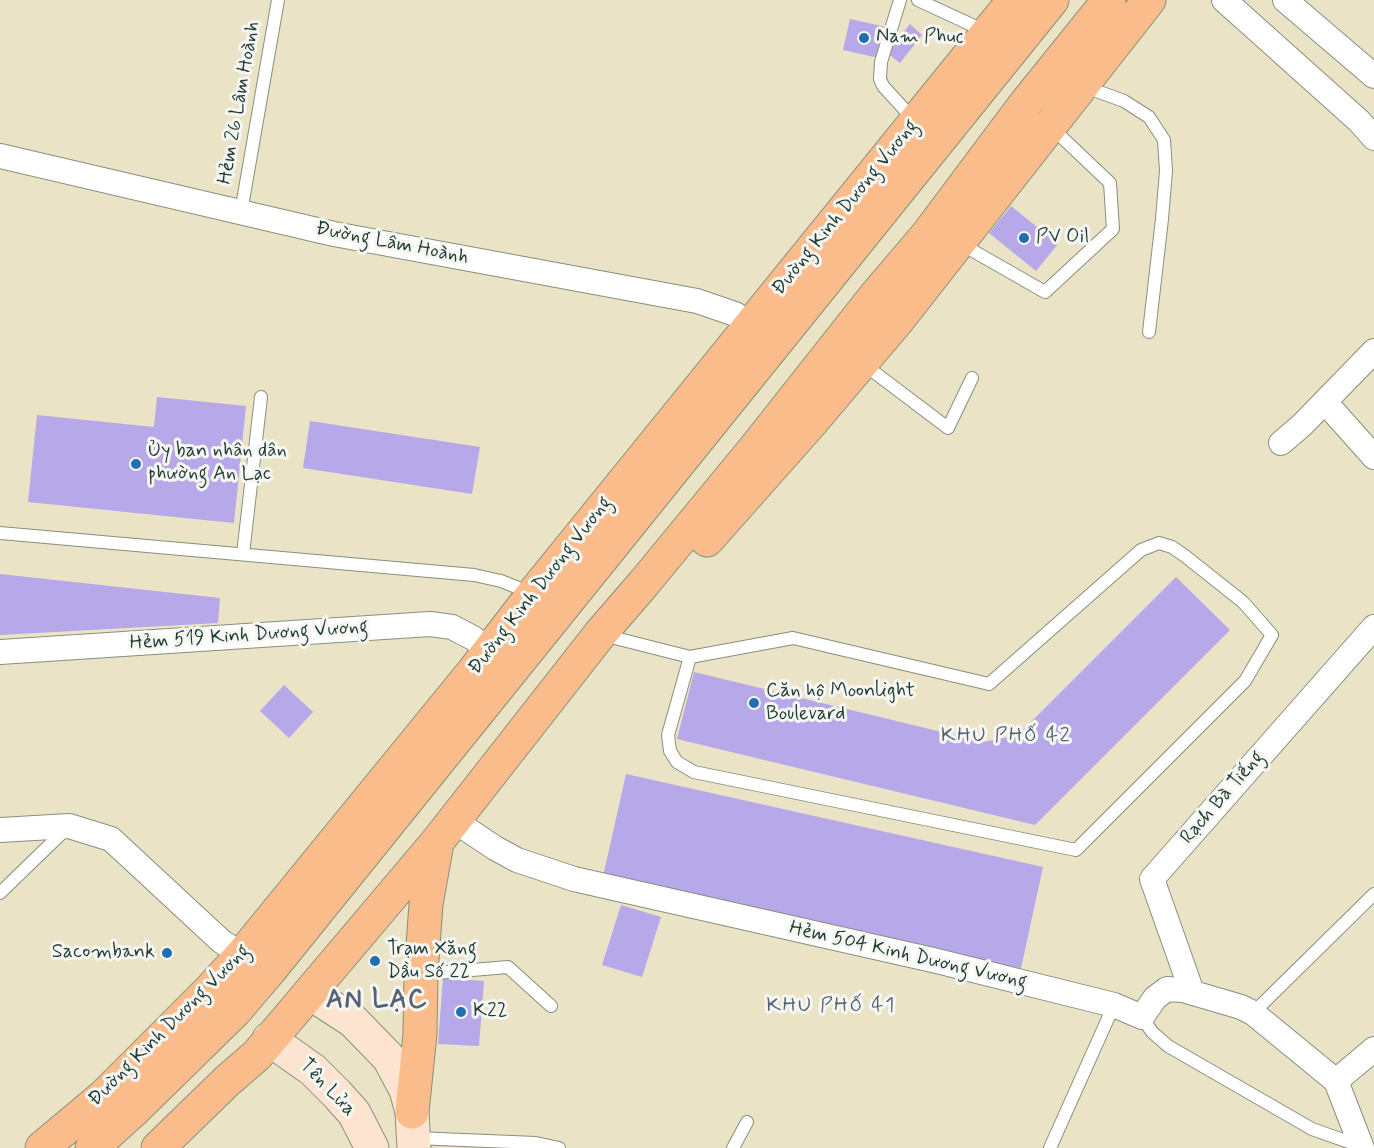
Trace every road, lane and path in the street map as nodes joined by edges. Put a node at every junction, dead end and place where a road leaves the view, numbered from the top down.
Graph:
1 (278, 0) edge
2 (900, 0) edge
3 (918, 0) edge
4 (1014, 0) edge
5 (1052, 0) edge
6 (1109, 0) edge
7 (1149, 0) edge
8 (1224, 0) edge
9 (1285, 0) edge
10 (988, 33) junction
11 (1374, 76) edge
12 (1082, 85) junction
13 (916, 123) junction
14 (1050, 125) junction
15 (1374, 138) edge
16 (0, 156) edge
17 (241, 212) junction
18 (959, 243) junction
19 (765, 333) junction
20 (1149, 333) dead end
21 (1374, 351) edge
22 (861, 363) junction
23 (972, 378) dead end
24 (261, 398) dead end
25 (1325, 402) junction
26 (1281, 443) dead end
27 (1374, 457) edge
28 (0, 533) edge
29 (243, 554) junction
30 (644, 583) junction
31 (533, 594) junction
32 (561, 611) junction
33 (1374, 627) edge
34 (600, 634) junction
35 (0, 652) edge
36 (690, 657) junction
37 (502, 661) junction
38 (550, 699) junction
39 (69, 826) junction
40 (0, 830) edge
41 (445, 831) junction
42 (0, 893) edge
43 (1374, 894) edge
44 (242, 955) junction
45 (270, 970) junction
46 (421, 974) junction
47 (209, 991) junction
48 (1192, 992) junction
49 (310, 993) junction
50 (1113, 1005) junction
51 (551, 1006) dead end
52 (235, 1011) junction
53 (1253, 1013) junction
54 (1142, 1017) junction
55 (270, 1039) junction
56 (1374, 1050) edge
57 (227, 1081) junction
58 (1336, 1081) junction
59 (747, 1122) dead end
60 (414, 1133) edge
61 (1362, 1147) edge
62 (42, 1148) edge
63 (92, 1148) edge
64 (158, 1148) edge
65 (189, 1148) edge
66 (372, 1148) edge
67 (559, 1148) edge
68 (733, 1148) edge
69 (1050, 1148) edge

1 - 17 lane, Hẻm 26 Lâm Hoành
2 - 13 lane
3 - 10 lane
4 - 10 main road, Đường Kinh Dương Vương
5 - 19 main road, Đường Kinh Dương Vương
6 - 30 main road
7 - 12 main road
8 - 15 street
9 - 11 street
10 - 13 main road, Đường Kinh Dương Vương
12 - 14 main road
12 - 20 lane
13 - 19 main road, Đường Kinh Dương Vương
14 - 18 main road
14 - 18 lane
16 - 17 street, Đường Lâm Hoành
17 - 19 street, Đường Lâm Hoành
18 - 22 main road
19 - 31 main road, Đường Kinh Dương Vương
19 - 32 main road, Đường Kinh Dương Vương
21 - 25 street
22 - 23 lane
22 - 30 main road
24 - 29 lane
25 - 26 street
25 - 27 street
28 - 29 lane
29 - 31 lane
30 - 34 main road
31 - 32 main road
31 - 37 main road, Đường Kinh Dương Vương
32 - 34 main road
32 - 37 main road, Đường Kinh Dương Vương
33 - 48 street, Rạch Bà Tiếng
34 - 36 lane
34 - 38 main road
35 - 37 street, Hẻm 519 Kinh Dương Vương
36 - 36 lane
37 - 38 main road
37 - 44 main road, Đường Kinh Dương Vương
37 - 45 main road, Đường Kinh Dương Vương
38 - 41 main road
39 - 40 street
39 - 42 lane
39 - 44 street
41 - 46 main road
41 - 49 main road
41 - 50 street, Hẻm 504 Kinh Dương Vương
43 - 53 lane
44 - 45 main road
44 - 47 main road, Đường Kinh Dương Vương
45 - 49 main road
45 - 52 main road, Đường Kinh Dương Vương
46 - 51 lane
46 - 60 main road
47 - 52 main road
47 - 62 main road, Đường Kinh Dương Vương
48 - 53 street
48 - 54 street
49 - 55 main road
49 - 60 main road
50 - 54 street, Hẻm 504 Kinh Dương Vương
50 - 69 lane
52 - 55 main road
52 - 63 main road, Đường Kinh Dương Vương
53 - 58 street
54 - 61 lane
55 - 57 main road
55 - 66 main road, Tên Lửa
56 - 58 street
57 - 64 main road
57 - 65 main road
58 - 61 street
59 - 68 lane
60 - 67 lane

